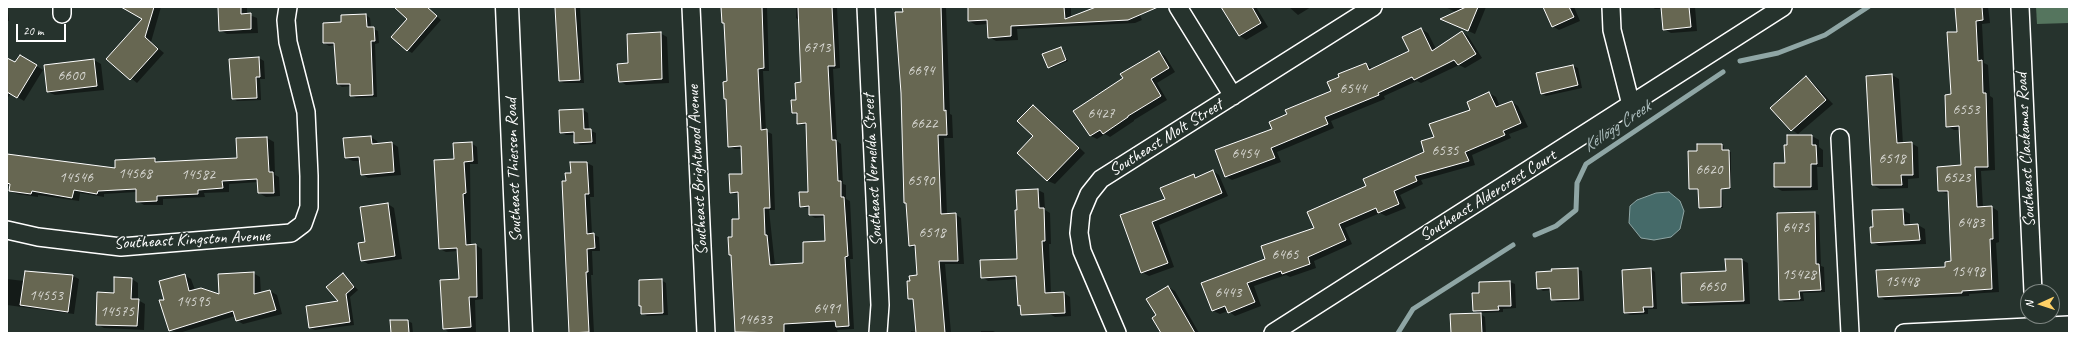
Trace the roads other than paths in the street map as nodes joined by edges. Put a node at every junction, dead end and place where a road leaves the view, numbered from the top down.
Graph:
1 (288, 7) edge
2 (507, 7) edge
3 (691, 7) edge
4 (866, 7) edge
5 (1178, 7) edge
6 (1373, 7) edge
7 (1611, 7) edge
8 (1783, 7) edge
9 (2020, 7) edge
10 (1233, 96) junction
11 (1631, 105) junction
12 (1840, 138) dead end
13 (7, 230) edge
14 (2033, 284) edge
15 (2020, 322) edge
16 (521, 333) edge
17 (706, 333) edge
18 (878, 333) edge
19 (1117, 333) edge
20 (1273, 333) edge
21 (1850, 333) edge
22 (1904, 333) edge
23 (1913, 333) edge

1 - 13 street, Southeast Kingston Avenue
2 - 16 main road, Southeast Thiessen Road
3 - 17 street, Southeast Brightwood Avenue
4 - 18 street, Southeast Vernelda Street
5 - 10 street
6 - 10 street, Southeast Molt Street
7 - 11 street
8 - 11 street, Southeast Aldercrest Court
9 - 14 street, Southeast Clackamas Road
10 - 19 street, Southeast Molt Street
11 - 20 street, Southeast Aldercrest Court
12 - 21 street
15 - 23 street
22 - 23 street

